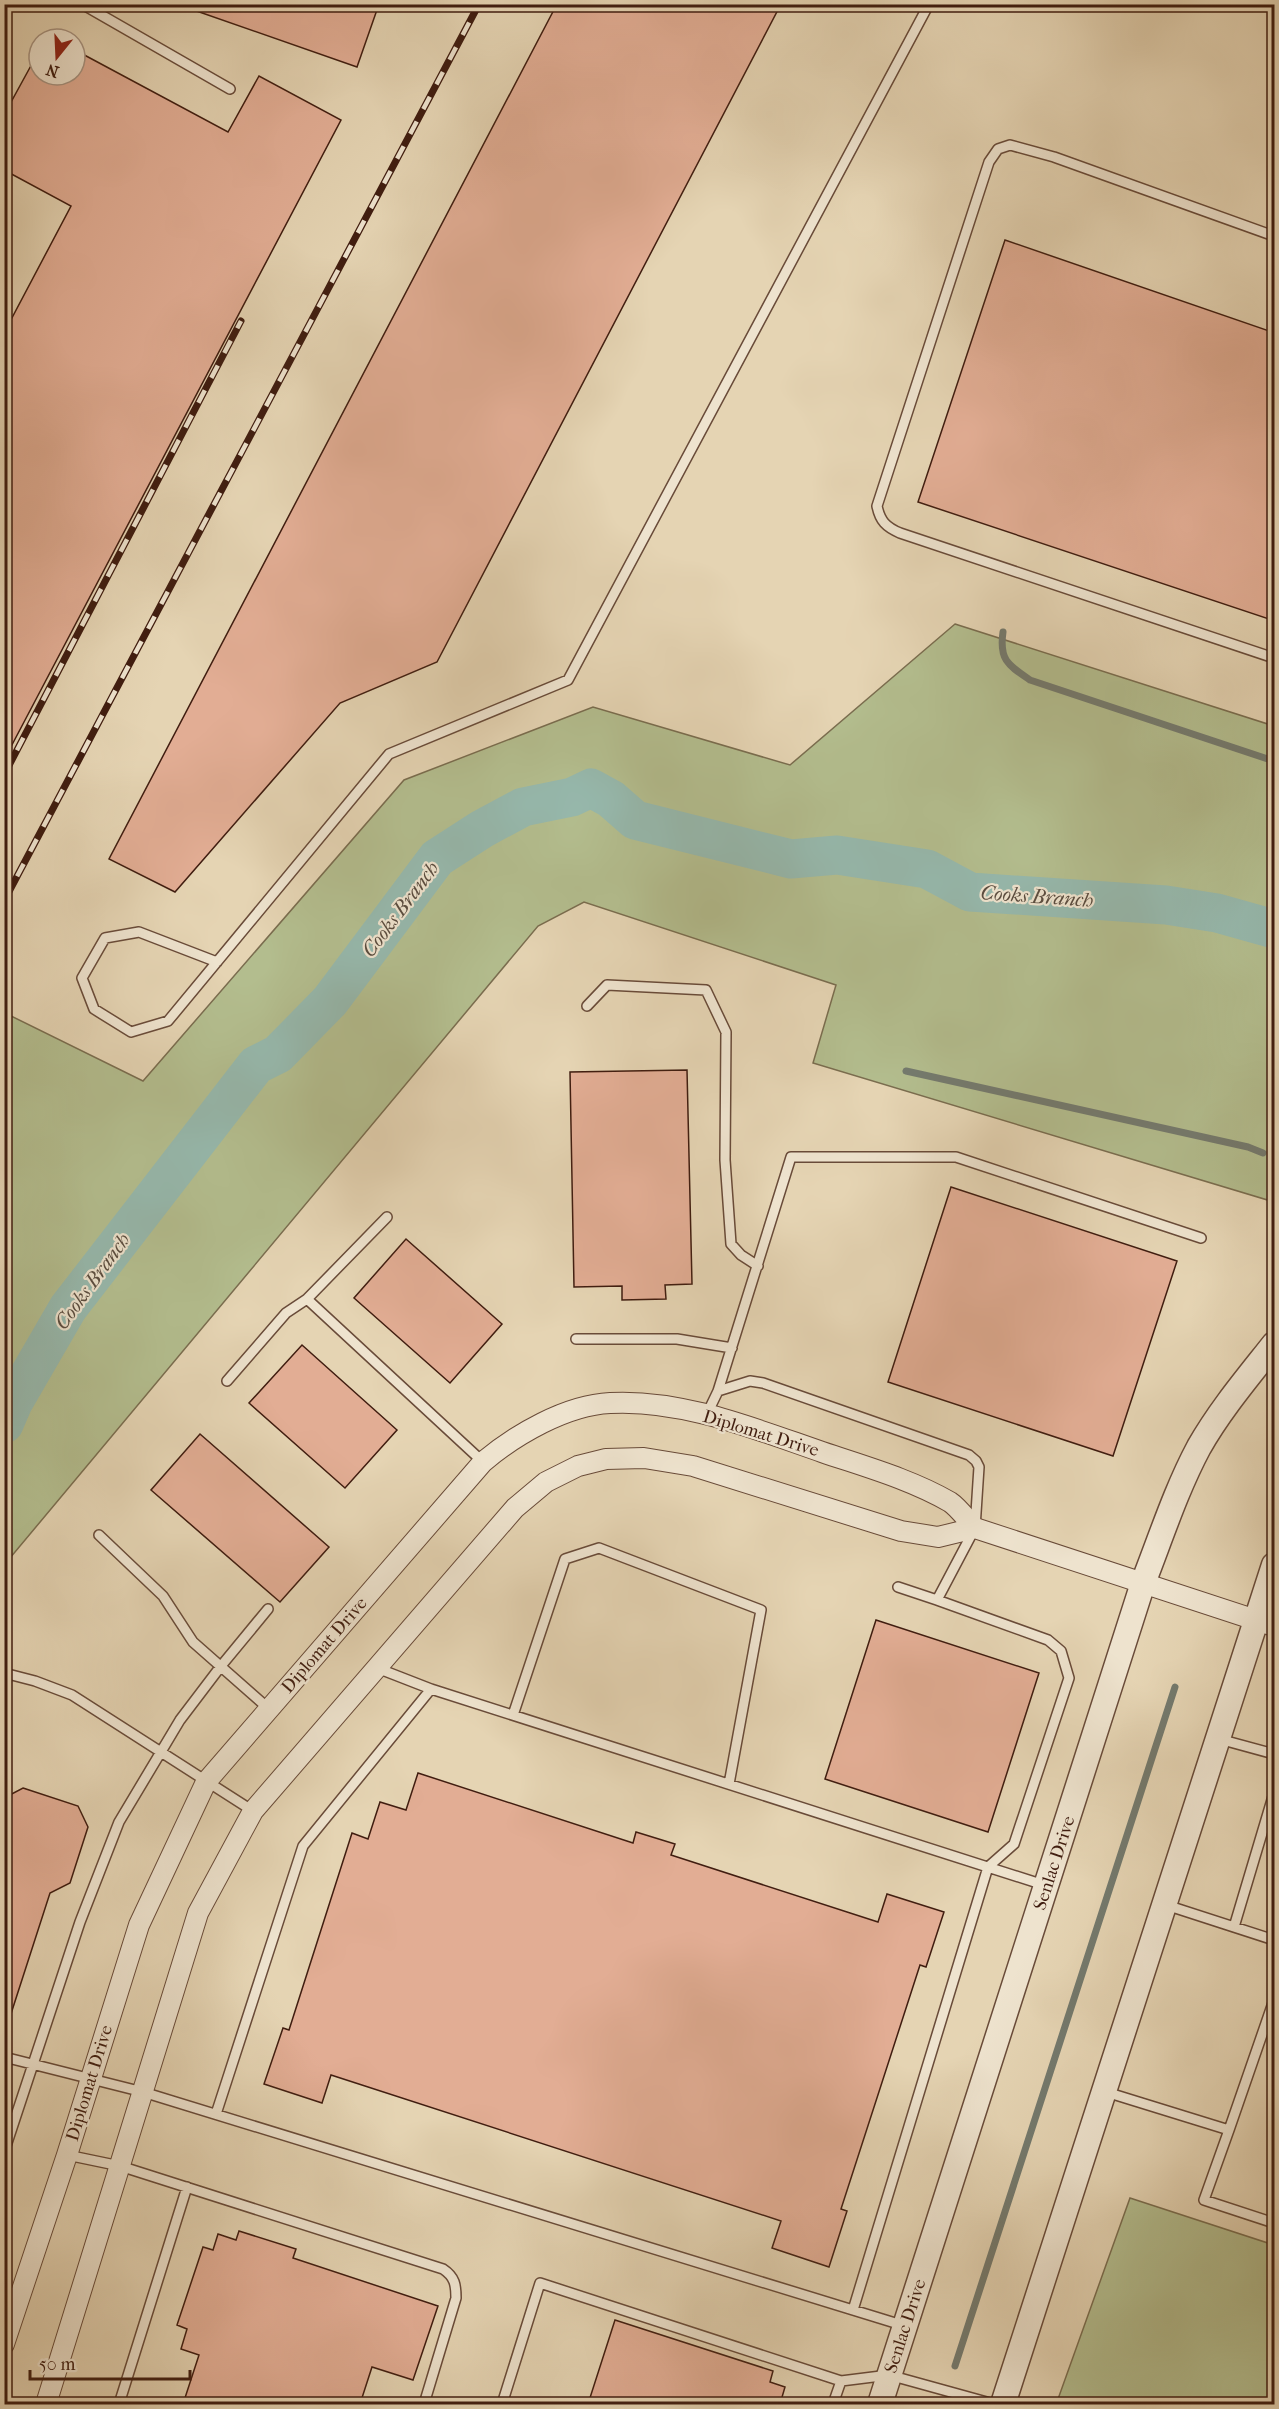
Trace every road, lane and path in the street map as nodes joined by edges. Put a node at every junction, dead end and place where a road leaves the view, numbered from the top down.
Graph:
1 (82, 4) edge
2 (929, 4) edge
3 (230, 89) dead end
4 (1275, 236) edge
5 (1275, 658) edge
6 (217, 962) junction
7 (587, 1006) dead end
8 (387, 1217) dead end
9 (1201, 1238) dead end
10 (758, 1266) junction
11 (307, 1299) junction
12 (576, 1339) dead end
13 (1275, 1344) edge
14 (732, 1348) junction
15 (227, 1381) dead end
16 (718, 1391) junction
17 (706, 1416) junction
18 (483, 1462) junction
19 (975, 1528) junction
20 (99, 1534) dead end
21 (1275, 1565) edge
22 (1143, 1583) junction
23 (898, 1587) dead end
24 (937, 1600) junction
25 (268, 1609) dead end
26 (1265, 1622) edge
27 (220, 1666) junction
28 (376, 1667) junction
29 (4, 1674) edge
30 (431, 1689) junction
31 (269, 1709) junction
32 (513, 1715) junction
33 (1219, 1739) junction
34 (161, 1752) junction
35 (1275, 1754) edge
36 (206, 1782) junction
37 (729, 1784) junction
38 (1275, 1793) edge
39 (253, 1811) junction
40 (988, 1867) junction
41 (1046, 1886) junction
42 (1166, 1905) junction
43 (1234, 1927) junction
44 (1275, 1940) edge
45 (1275, 2000) edge
46 (4, 2057) edge
47 (33, 2066) junction
48 (89, 2079) junction
49 (143, 2092) junction
50 (1106, 2092) junction
51 (216, 2114) junction
52 (1229, 2130) junction
53 (4, 2152) edge
54 (67, 2156) junction
55 (120, 2166) junction
56 (187, 2187) junction
57 (1275, 2223) edge
58 (853, 2310) junction
59 (904, 2326) junction
60 (4, 2344) edge
61 (889, 2375) junction
62 (841, 2380) junction
63 (46, 2404) edge
64 (118, 2404) edge
65 (424, 2404) edge
66 (502, 2404) edge
67 (833, 2404) edge
68 (880, 2404) edge
69 (994, 2404) edge
70 (1003, 2404) edge

1 - 3 lane
2 - 6 lane
4 - 5 lane
6 - 6 lane
7 - 10 lane
8 - 11 lane
9 - 10 lane
10 - 14 lane
11 - 15 lane
11 - 18 lane
12 - 14 lane
13 - 22 street, Senlac Drive
14 - 16 lane
16 - 17 lane
16 - 19 lane
17 - 18 street, Diplomat Drive
17 - 19 street, Diplomat Drive
18 - 31 street, Diplomat Drive
19 - 22 street, Diplomat Drive
19 - 24 lane
19 - 28 street
20 - 27 lane
21 - 26 street
22 - 26 street, Diplomat Drive
22 - 41 street, Senlac Drive
23 - 24 lane
24 - 40 lane
25 - 27 lane
26 - 33 street
27 - 31 lane
27 - 34 lane
28 - 30 lane
28 - 39 street
29 - 34 lane
30 - 32 lane
30 - 51 lane
31 - 36 street, Diplomat Drive
32 - 37 lane
32 - 37 lane
33 - 35 lane
33 - 42 street
34 - 36 lane
34 - 47 lane
36 - 39 lane
36 - 48 street, Diplomat Drive
37 - 40 lane
38 - 43 lane
39 - 49 street
40 - 41 lane
40 - 58 lane
41 - 59 street, Senlac Drive
42 - 43 lane
42 - 50 street
43 - 44 lane
45 - 52 lane
46 - 47 lane
47 - 48 lane
47 - 53 lane
48 - 49 lane
48 - 54 street, Diplomat Drive
49 - 51 lane
49 - 55 street
50 - 52 lane
50 - 70 street
51 - 58 lane
52 - 57 lane
54 - 55 lane
54 - 60 street, Diplomat Drive
55 - 56 lane
55 - 63 street
56 - 64 lane
56 - 65 lane
58 - 59 lane
59 - 61 street, Senlac Drive
61 - 62 lane
61 - 68 street, Senlac Drive
61 - 69 lane
62 - 66 lane
62 - 67 lane

